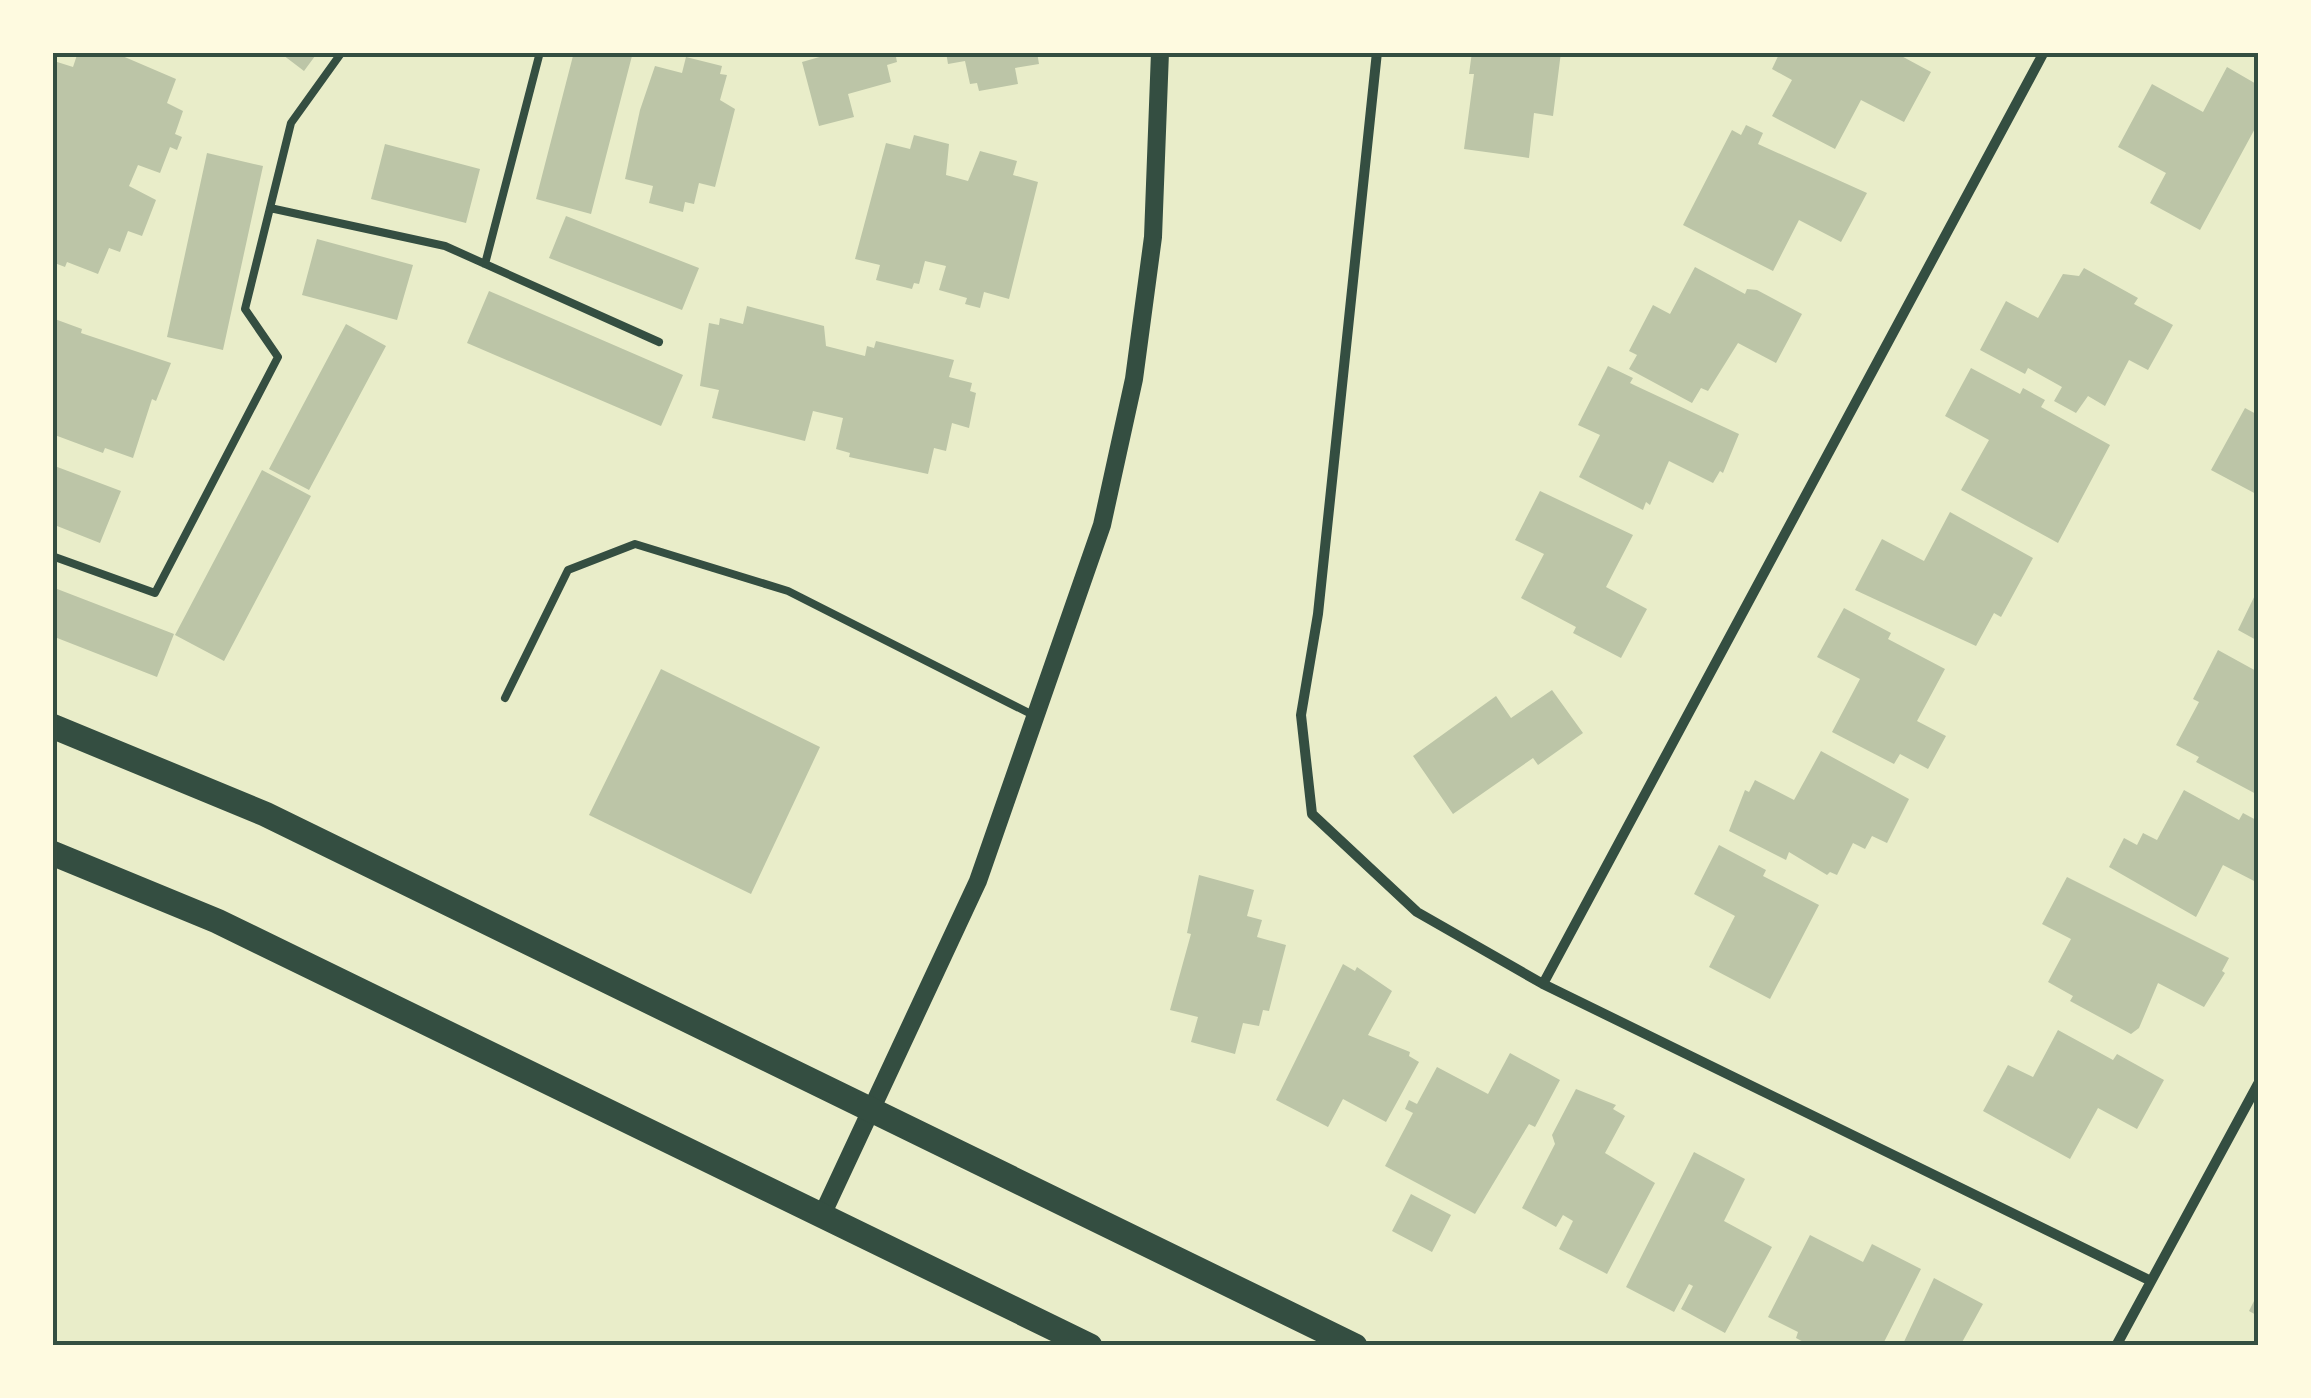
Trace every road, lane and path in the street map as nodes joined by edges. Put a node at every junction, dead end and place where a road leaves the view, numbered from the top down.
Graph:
1 (342, 52) edge
2 (540, 52) edge
3 (1160, 52) edge
4 (1377, 52) edge
5 (2044, 52) edge
6 (270, 208) junction
7 (485, 264) junction
8 (659, 342) dead end
9 (52, 556) edge
10 (504, 698) dead end
11 (1035, 716) junction
12 (52, 726) edge
13 (52, 854) edge
14 (1543, 984) junction
15 (2258, 1084) edge
16 (874, 1107) junction
17 (823, 1213) junction
18 (2150, 1281) junction
19 (1090, 1346) edge
20 (1355, 1346) edge
21 (2116, 1346) edge

1 - 6 lane
2 - 7 lane
3 - 11 street
4 - 14 street
5 - 14 street
6 - 7 lane
6 - 9 lane
7 - 8 lane
10 - 11 lane
11 - 16 street
12 - 16 main road
13 - 17 main road
14 - 18 street
15 - 18 street
16 - 17 street
16 - 20 main road
17 - 19 main road
18 - 21 street

